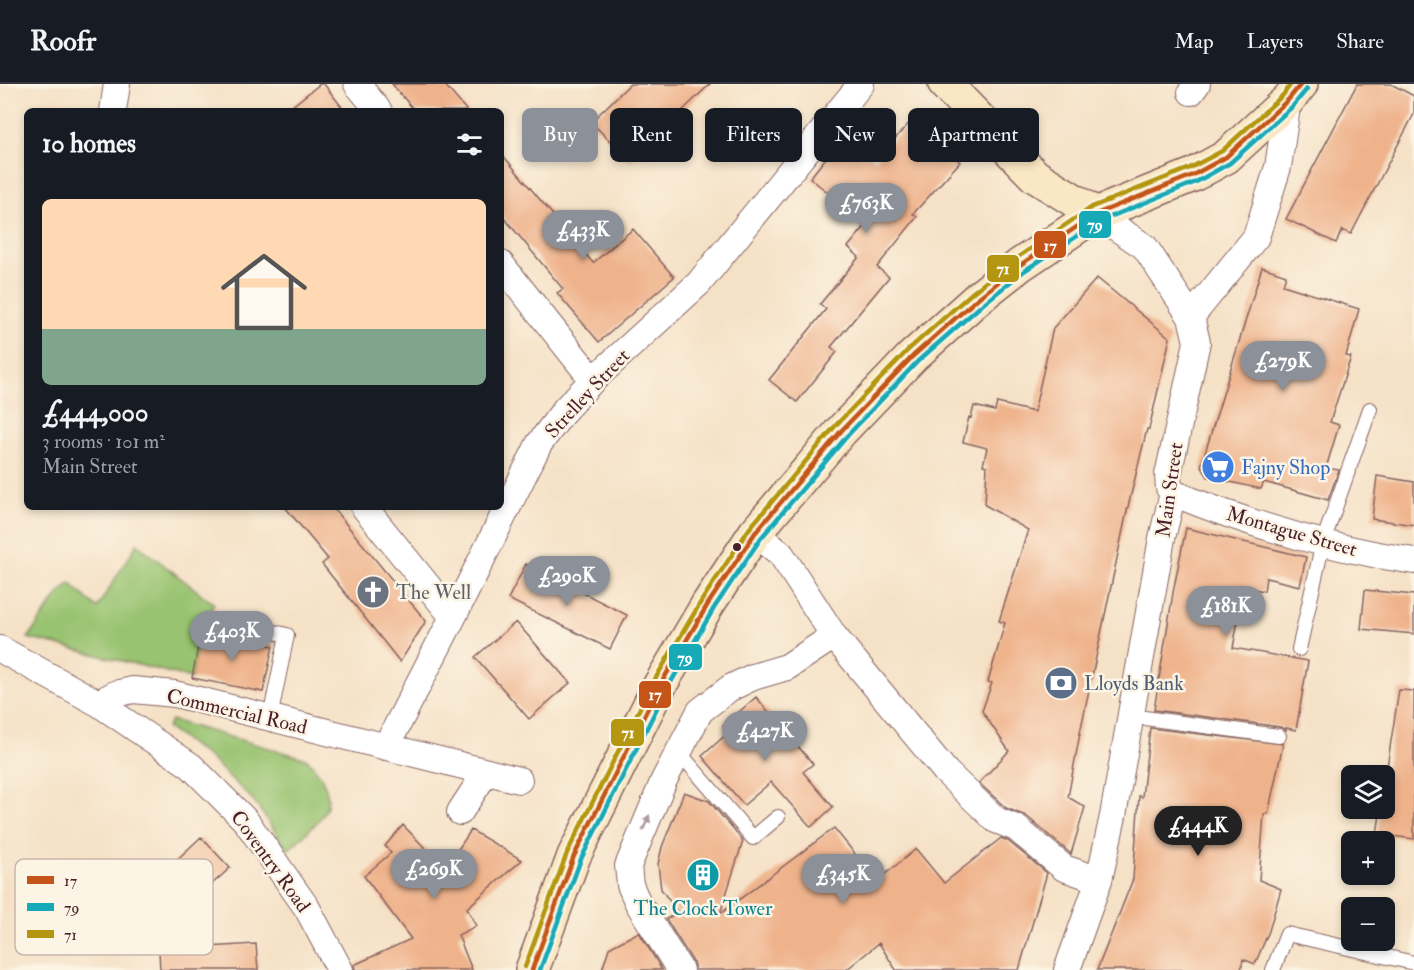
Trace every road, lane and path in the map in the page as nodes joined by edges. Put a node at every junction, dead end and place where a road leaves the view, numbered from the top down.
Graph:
1 (117, 84) edge
2 (357, 84) edge
3 (861, 84) edge
4 (945, 84) edge
5 (1295, 92) edge
6 (113, 108) edge
7 (377, 108) edge
8 (1096, 214) junction
9 (504, 268) edge
10 (1191, 317) junction
11 (593, 380) junction
12 (1370, 410) dead end
13 (1173, 493) junction
14 (366, 510) edge
15 (754, 533) junction
16 (1323, 542) junction
17 (1414, 561) edge
18 (453, 618) junction
19 (270, 631) dead end
20 (834, 636) junction
21 (0, 648) edge
22 (1299, 649) dead end
23 (98, 703) junction
24 (1130, 716) junction
25 (270, 718) junction
26 (1279, 736) dead end
27 (386, 747) junction
28 (678, 751) junction
29 (486, 772) junction
30 (519, 780) dead end
31 (460, 812) dead end
32 (778, 817) dead end
33 (1099, 880) junction
34 (1414, 963) edge
35 (340, 970) edge
36 (532, 970) edge
37 (680, 970) edge
38 (1067, 970) edge
39 (1273, 970) edge

1 - 6 street
2 - 7 street
3 - 11 street, Strelley Street
4 - 8 main road
5 - 8 main road
5 - 10 street
8 - 10 street
8 - 15 main road
9 - 11 street
10 - 13 street, Main Street
11 - 18 street, Strelley Street
12 - 16 lane
13 - 16 street, Montague Street
13 - 24 street, Main Street
14 - 18 street
15 - 20 street
15 - 36 main road
16 - 17 street, Montague Street
16 - 22 lane
18 - 27 street, Strelley Street
19 - 25 lane
20 - 28 street
20 - 33 street
21 - 23 street
23 - 25 street, Commercial Road
23 - 35 street, Coventry Road
24 - 26 lane
24 - 33 street, Main Street
25 - 27 street, Commercial Road
27 - 29 street, Commercial Road
28 - 32 lane
37 -> 28 street
29 - 30 street, Commercial Road
29 - 31 street
33 - 38 street, Main Street
34 - 39 lane

